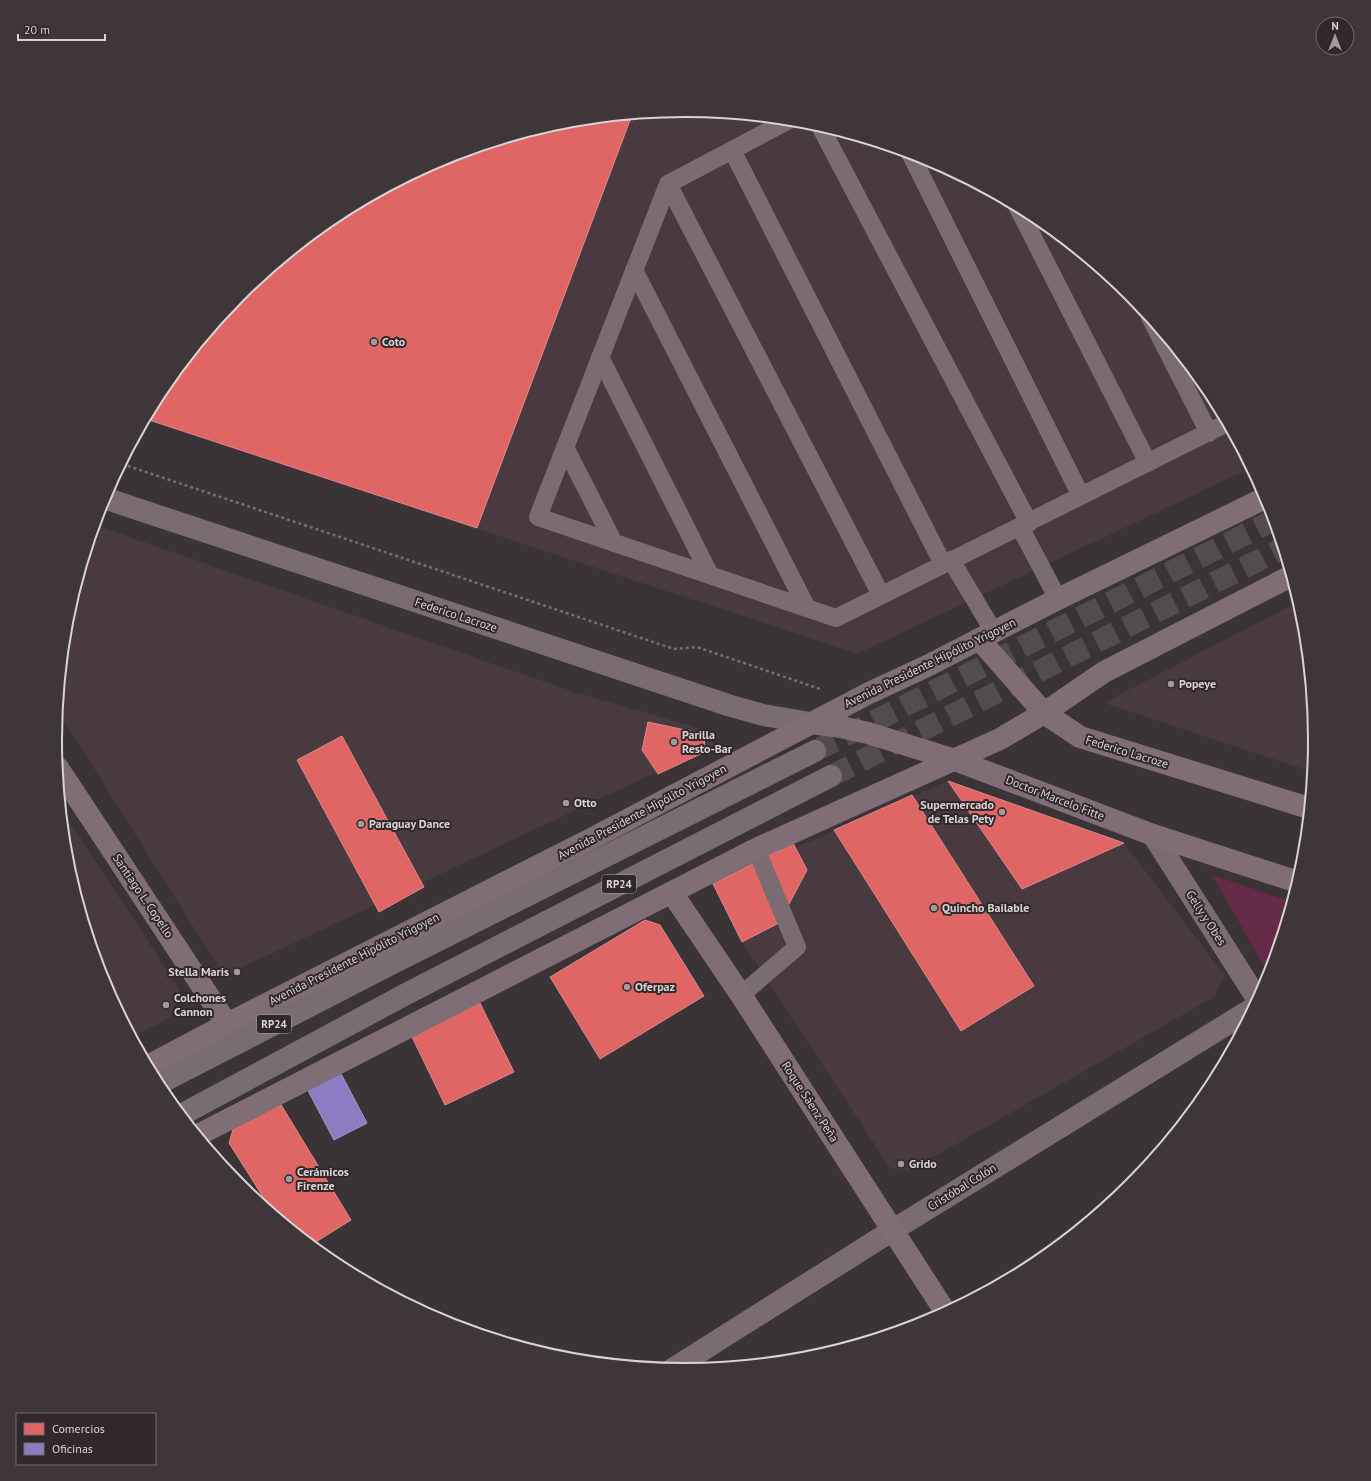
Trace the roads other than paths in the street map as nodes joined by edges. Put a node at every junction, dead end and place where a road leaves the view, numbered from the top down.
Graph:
1 (781, 124) edge
2 (823, 133) edge
3 (732, 150) junction
4 (914, 160) edge
5 (668, 184) junction
6 (1022, 216) edge
7 (634, 270) junction
8 (1159, 335) edge
9 (600, 357) junction
10 (1223, 426) edge
11 (1208, 433) junction
12 (565, 447) junction
13 (1148, 463) junction
14 (1081, 496) junction
15 (110, 500) edge
16 (1261, 500) edge
17 (1024, 525) junction
18 (614, 543) junction
19 (947, 562) junction
20 (710, 575) junction
21 (1288, 578) edge
22 (882, 595) junction
23 (1058, 599) junction
24 (807, 608) junction
25 (986, 636) junction
26 (1044, 713) junction
27 (811, 723) junction
28 (815, 752) tunnel mouth
29 (955, 760) junction
30 (63, 775) edge
31 (831, 776) tunnel mouth
32 (1305, 807) edge
33 (1153, 835) junction
34 (756, 849) junction
35 (1293, 880) edge
36 (672, 893) junction
37 (741, 995) junction
38 (1255, 995) edge
39 (1247, 1012) edge
40 (227, 1024) junction
41 (153, 1063) edge
42 (164, 1081) edge
43 (186, 1113) edge
44 (202, 1133) edge
45 (893, 1230) junction
46 (943, 1308) edge
47 (681, 1364) edge

1 - 3 lane
2 - 17 lane
3 - 5 lane
3 - 19 lane
4 - 14 lane
5 - 7 lane
5 - 22 lane
6 - 13 lane
7 - 9 lane
7 - 24 lane
8 - 11 lane
9 - 12 lane
9 - 20 lane
10 - 11 lane
11 - 13 lane
12 - 18 lane
12 - 18 lane
13 - 14 lane
14 - 17 lane
15 - 27 street, Federico Lacroze
16 - 23 street, Avenida Presidente Hipólito Yrigoyen
17 - 19 lane
17 - 23 lane
18 - 20 lane
19 - 22 lane
19 - 25 lane
20 - 24 lane
21 - 26 street
22 - 24 lane
23 - 25 street, Avenida Presidente Hipólito Yrigoyen
25 - 26 street, Federico Lacroze
25 - 27 street, Avenida Presidente Hipólito Yrigoyen
26 - 29 street
26 - 32 street, Federico Lacroze
27 - 29 street, Doctor Marcelo Fitte
27 - 40 street, Avenida Presidente Hipólito Yrigoyen
28 - 42 main road, Avenida Presidente Hipólito Yrigoyen / RP24
29 - 33 street, Doctor Marcelo Fitte
29 - 34 street
30 - 40 street, Santiago L. Copello
31 - 43 main road, RP24
33 - 35 street, Doctor Marcelo Fitte
33 - 38 street, Gelly y Obes
34 - 36 street
34 - 37 lane
36 - 37 street, Roque Sáenz Peña
36 - 44 street
37 - 45 street, Roque Sáenz Peña
39 - 45 street, Cristóbal Colón
40 - 41 street, Avenida Presidente Hipólito Yrigoyen
45 - 46 street, Roque Sáenz Peña
45 - 47 street, Cristóbal Colón

